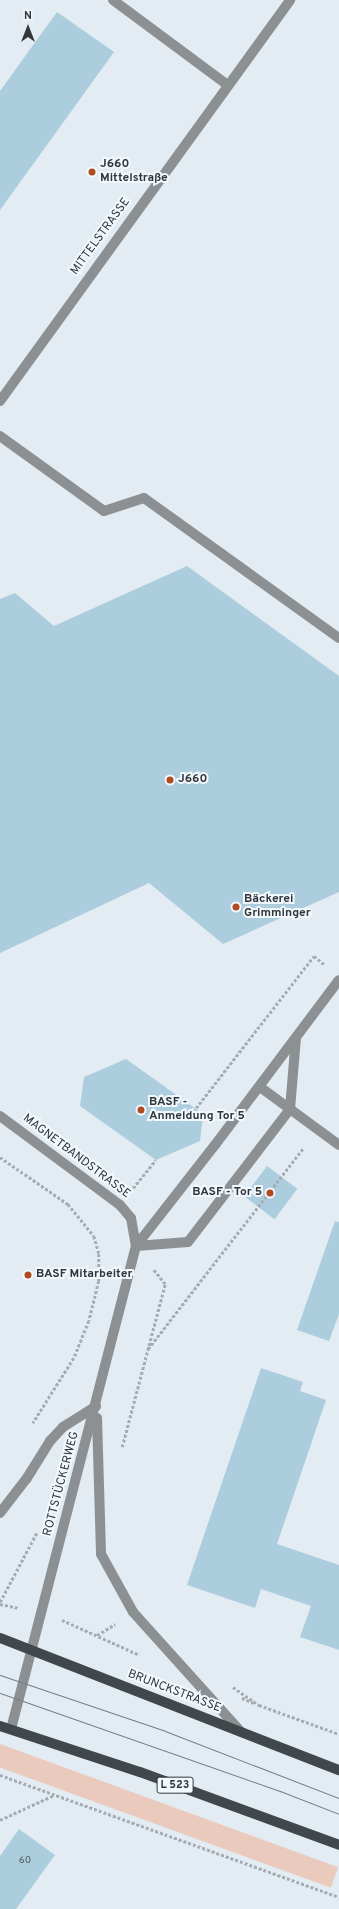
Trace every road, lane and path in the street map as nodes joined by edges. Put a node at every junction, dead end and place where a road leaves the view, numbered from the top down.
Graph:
1 (112, 0) edge
2 (290, 0) edge
3 (226, 84) junction
4 (2, 394) edge
5 (0, 436) edge
6 (339, 638) edge
7 (329, 968) dead end
8 (339, 980) edge
9 (296, 1038) junction
10 (260, 1087) junction
11 (196, 1108) dead end
12 (290, 1109) junction
13 (0, 1116) edge
14 (318, 1130) junction
15 (339, 1145) edge
16 (0, 1157) edge
17 (156, 1160) dead end
18 (120, 1205) junction
19 (136, 1246) junction
20 (146, 1351) junction
21 (96, 1406) junction
22 (33, 1424) dead end
23 (120, 1455) dead end
24 (0, 1513) edge
25 (0, 1638) edge
26 (32, 1650) junction
27 (230, 1685) dead end
28 (0, 1726) edge
29 (11, 1729) junction
30 (241, 1732) junction
31 (339, 1734) edge
32 (339, 1770) edge
33 (0, 1775) edge
34 (55, 1795) junction
35 (0, 1820) edge
36 (339, 1845) edge
37 (339, 1897) edge

1 - 3 street
2 - 3 street, MITTELSTRASSE
3 - 4 street, MITTELSTRASSE
5 - 6 street
7 - 11 path
8 - 9 street, ROTTSTÜCKERWEG
9 - 10 street, ROTTSTÜCKERWEG
9 - 12 street
10 - 12 street
10 - 19 street, ROTTSTÜCKERWEG
12 - 14 street
12 - 19 street
13 - 18 street, MAGNETBANDSTRASSE
14 - 15 street
14 - 20 path
16 - 22 path
17 - 18 path
18 - 19 street, MAGNETBANDSTRASSE
19 - 20 path
19 - 21 street, ROTTSTÜCKERWEG
20 - 23 path
21 - 24 street
21 - 26 street, ROTTSTÜCKERWEG
21 - 30 street
25 - 26 main road, BRUNCKSTRASSE
26 - 29 street, ROTTSTÜCKERWEG
26 - 30 main road, BRUNCKSTRASSE
27 - 31 path
28 - 29 main road, L 523
29 - 36 main road, L 523
30 - 32 main road, BRUNCKSTRASSE
33 - 34 path
34 - 35 path
34 - 37 path

